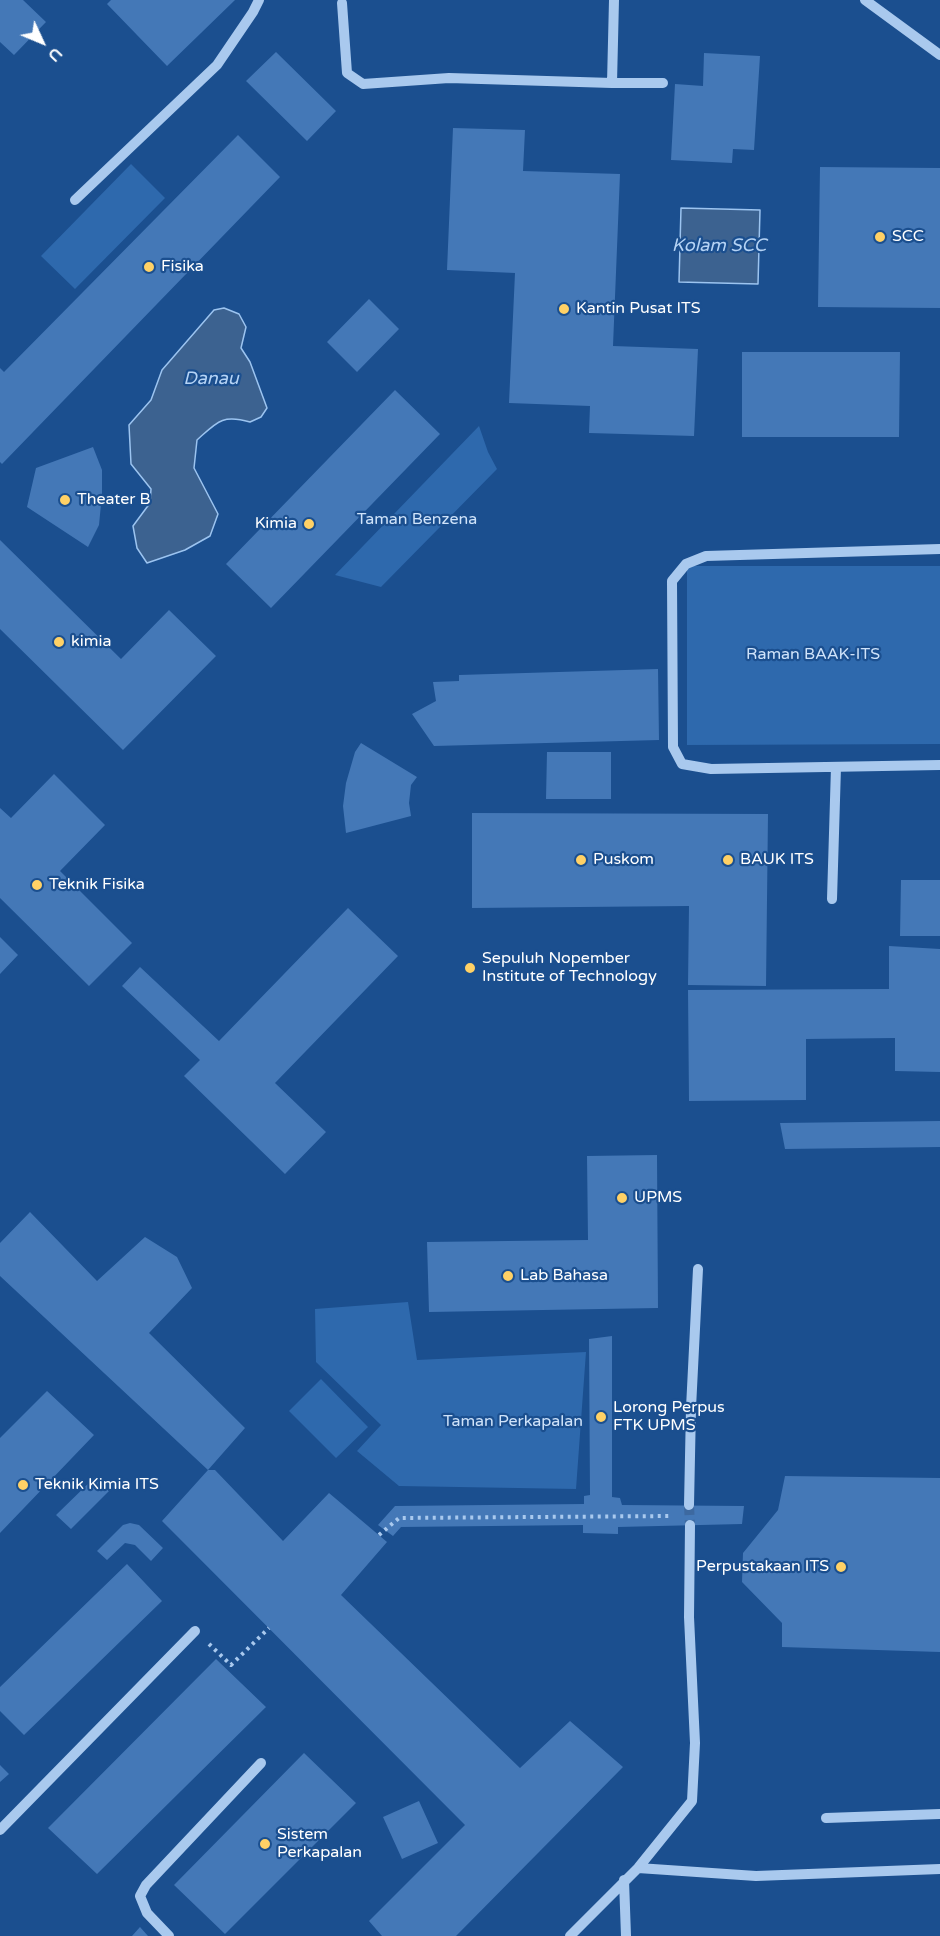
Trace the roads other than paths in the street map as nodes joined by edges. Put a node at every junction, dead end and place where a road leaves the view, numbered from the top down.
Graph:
1 (259, 0) edge
2 (614, 0) edge
3 (866, 0) edge
4 (342, 3) dead end
5 (940, 55) edge
6 (612, 83) junction
7 (663, 83) dead end
8 (75, 200) dead end
9 (940, 549) edge
10 (940, 765) edge
11 (836, 767) junction
12 (832, 898) dead end
13 (698, 1269) dead end
14 (689, 1505) tunnel mouth
15 (690, 1525) tunnel mouth
16 (195, 1631) road end
17 (261, 1763) dead end
18 (940, 1814) edge
19 (826, 1818) dead end
20 (0, 1830) edge
21 (638, 1868) junction
22 (940, 1869) edge
23 (624, 1880) junction
24 (170, 1936) edge
25 (570, 1936) edge
26 (626, 1936) edge

1 - 8 lane
2 - 6 lane
3 - 5 lane
4 - 6 lane
6 - 7 lane
9 - 11 lane
10 - 11 lane
11 - 12 lane
13 - 14 lane
15 - 21 lane
16 - 20 lane
17 - 24 lane
18 - 19 lane
21 - 22 lane
21 - 23 lane
23 - 25 lane
23 - 26 lane

